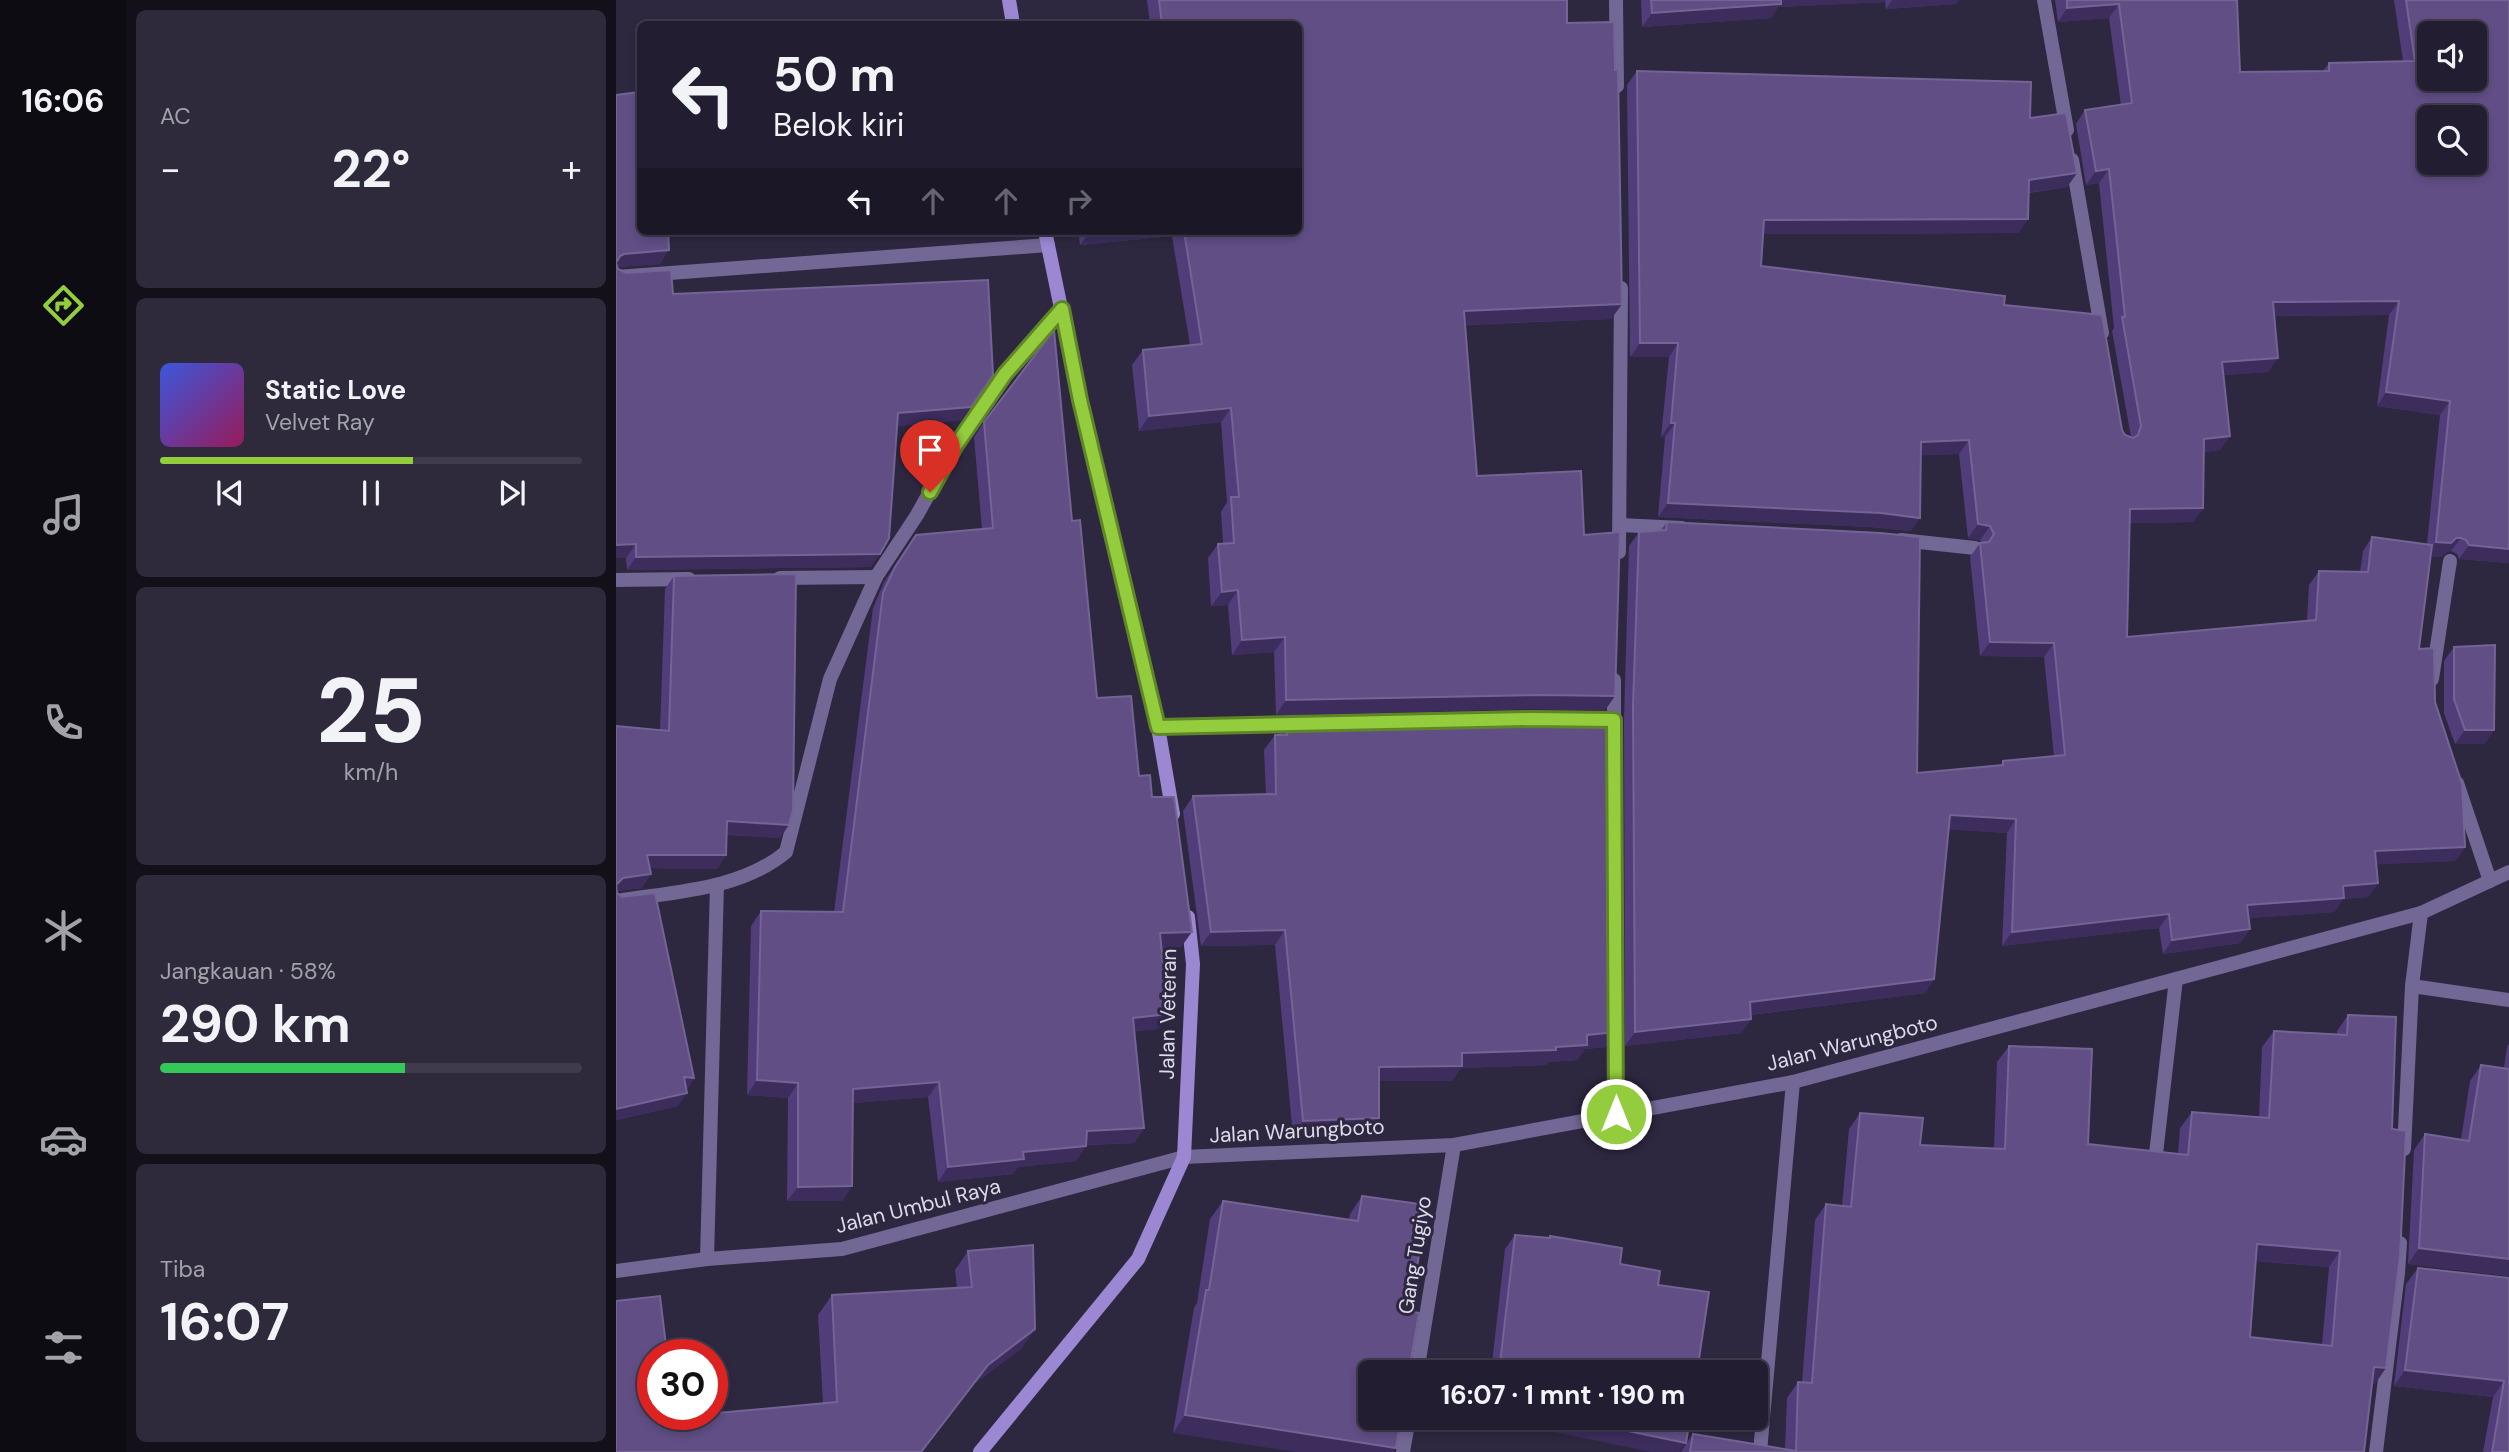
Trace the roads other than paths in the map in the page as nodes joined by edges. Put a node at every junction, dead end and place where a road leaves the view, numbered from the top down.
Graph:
1 (1009, 0) edge
2 (1616, 0) edge
3 (2044, 0) edge
4 (1012, 21) edge
5 (1617, 95) edge
6 (1046, 238) edge
7 (1620, 272) edge
8 (616, 277) edge
9 (1062, 309) junction
10 (2105, 346) edge
11 (1620, 525) junction
12 (1690, 528) edge
13 (1884, 538) edge
14 (1975, 548) edge
15 (2450, 561) edge
16 (1619, 563) edge
17 (876, 577) junction
18 (767, 578) edge
19 (698, 579) edge
20 (616, 580) edge
21 (1615, 665) edge
22 (2432, 696) edge
23 (1581, 720) edge
24 (1315, 723) edge
25 (1158, 727) junction
26 (2452, 766) edge
27 (1176, 832) edge
28 (2509, 872) edge
29 (2490, 881) junction
30 (717, 885) junction
31 (1185, 898) edge
32 (616, 901) edge
33 (2421, 913) junction
34 (2176, 979) junction
35 (2412, 986) junction
36 (2509, 1000) edge
37 (1615, 1006) edge
38 (1793, 1082) junction
39 (1616, 1114) junction
40 (1454, 1145) junction
41 (2156, 1154) edge
42 (1184, 1157) junction
43 (2404, 1163) edge
44 (2400, 1232) edge
45 (707, 1259) junction
46 (616, 1271) edge
47 (1418, 1360) edge
48 (1407, 1430) edge
49 (980, 1452) edge
50 (1403, 1452) edge
51 (1760, 1452) edge
52 (2376, 1452) edge

1 - 4 main road
2 - 5 street
3 - 10 street
6 - 8 street
6 - 9 main road
7 - 11 street
9 - 17 street
9 - 25 main road
11 - 12 street
11 - 16 street
13 - 14 street
15 - 22 street
17 - 18 street
17 - 30 street
19 - 20 street
21 - 23 street
24 - 25 street
25 - 27 main road
26 - 29 street
28 - 29 street, Jalan Warungboto
29 - 33 street, Jalan Warungboto
30 - 32 street
30 - 45 street
31 - 42 main road, Jalan Veteran
33 - 34 street, Jalan Warungboto
33 - 35 street
34 - 38 street, Jalan Warungboto
34 - 41 street
35 - 36 street
35 - 43 street
37 - 39 street
38 - 39 street, Jalan Warungboto
38 - 51 street
39 - 40 street, Jalan Warungboto
40 - 42 street, Jalan Warungboto
40 - 47 street, Gang Tugiyo
42 - 45 street, Jalan Umbul Raya
42 - 49 main road, Jalan Veteran
44 - 52 street
45 - 46 street, Jalan Umbul Raya
48 - 50 street

